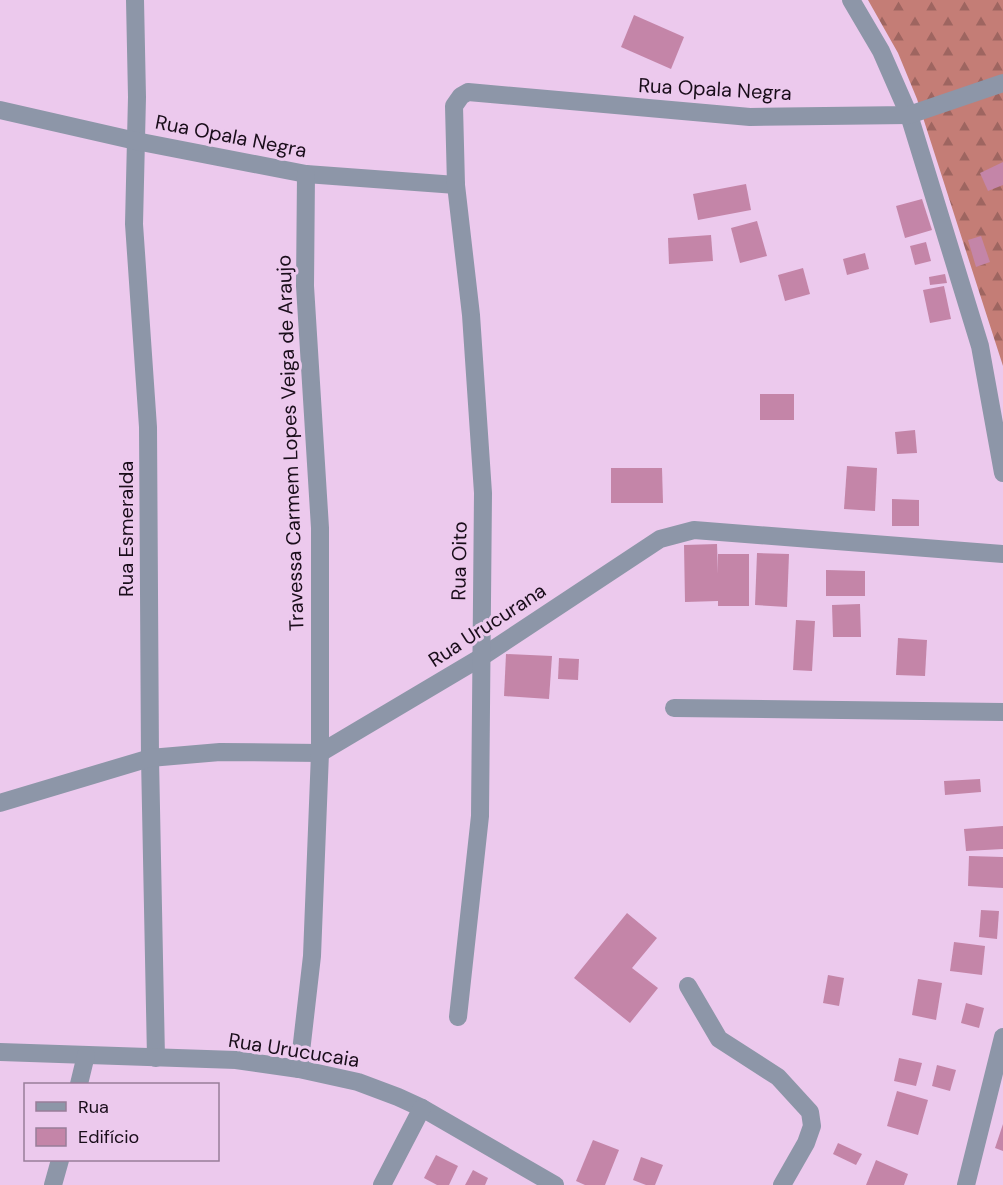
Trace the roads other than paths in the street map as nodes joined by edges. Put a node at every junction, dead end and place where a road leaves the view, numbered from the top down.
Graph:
1 (135, 0) edge
2 (851, 0) edge
3 (1003, 83) edge
4 (454, 106) joint
5 (0, 110) edge
6 (909, 115) junction
7 (136, 141) junction
8 (306, 174) junction
9 (456, 185) junction
10 (1003, 472) edge
11 (1003, 554) edge
12 (480, 658) junction
13 (674, 708) dead end
14 (1003, 712) edge
15 (320, 753) junction
16 (150, 758) junction
17 (0, 803) edge
18 (688, 986) dead end
19 (458, 1017) dead end
20 (1003, 1037) edge
21 (0, 1052) edge
22 (86, 1055) junction
23 (156, 1058) junction
24 (299, 1069) junction
25 (79, 1083) edge
26 (422, 1108) junction
27 (60, 1161) edge
28 (972, 1184) edge
29 (53, 1185) edge
30 (382, 1185) edge
31 (555, 1185) edge
32 (782, 1185) edge

1 - 7 street, Rua Esmeralda
2 - 6 street
3 - 6 street, Rua Opala Negra
4 - 6 street, Rua Opala Negra
4 - 9 street, Rua Oito
5 - 7 street, Rua Opala Negra
6 - 10 street
7 - 8 street, Rua Opala Negra
7 - 16 street, Rua Esmeralda
8 - 9 street, Rua Opala Negra
8 - 15 street, Travessa Carmem Lopes Veiga de Araujo
9 - 12 street, Rua Oito
11 - 12 street, Rua Urucurana
12 - 15 street, Rua Urucurana
12 - 19 street, Rua Oito
13 - 14 street
15 - 16 street
15 - 24 street, Travessa Carmem Lopes Veiga de Araujo
16 - 17 street
16 - 23 street, Rua Esmeralda
18 - 32 street
20 - 28 street
21 - 22 street, Rua Urucucaia
22 - 23 street, Rua Urucucaia
22 - 25 street
23 - 24 street, Rua Urucucaia
24 - 26 street, Rua Urucucaia
26 - 30 street
26 - 31 street, Rua Urucucaia
27 - 29 street

